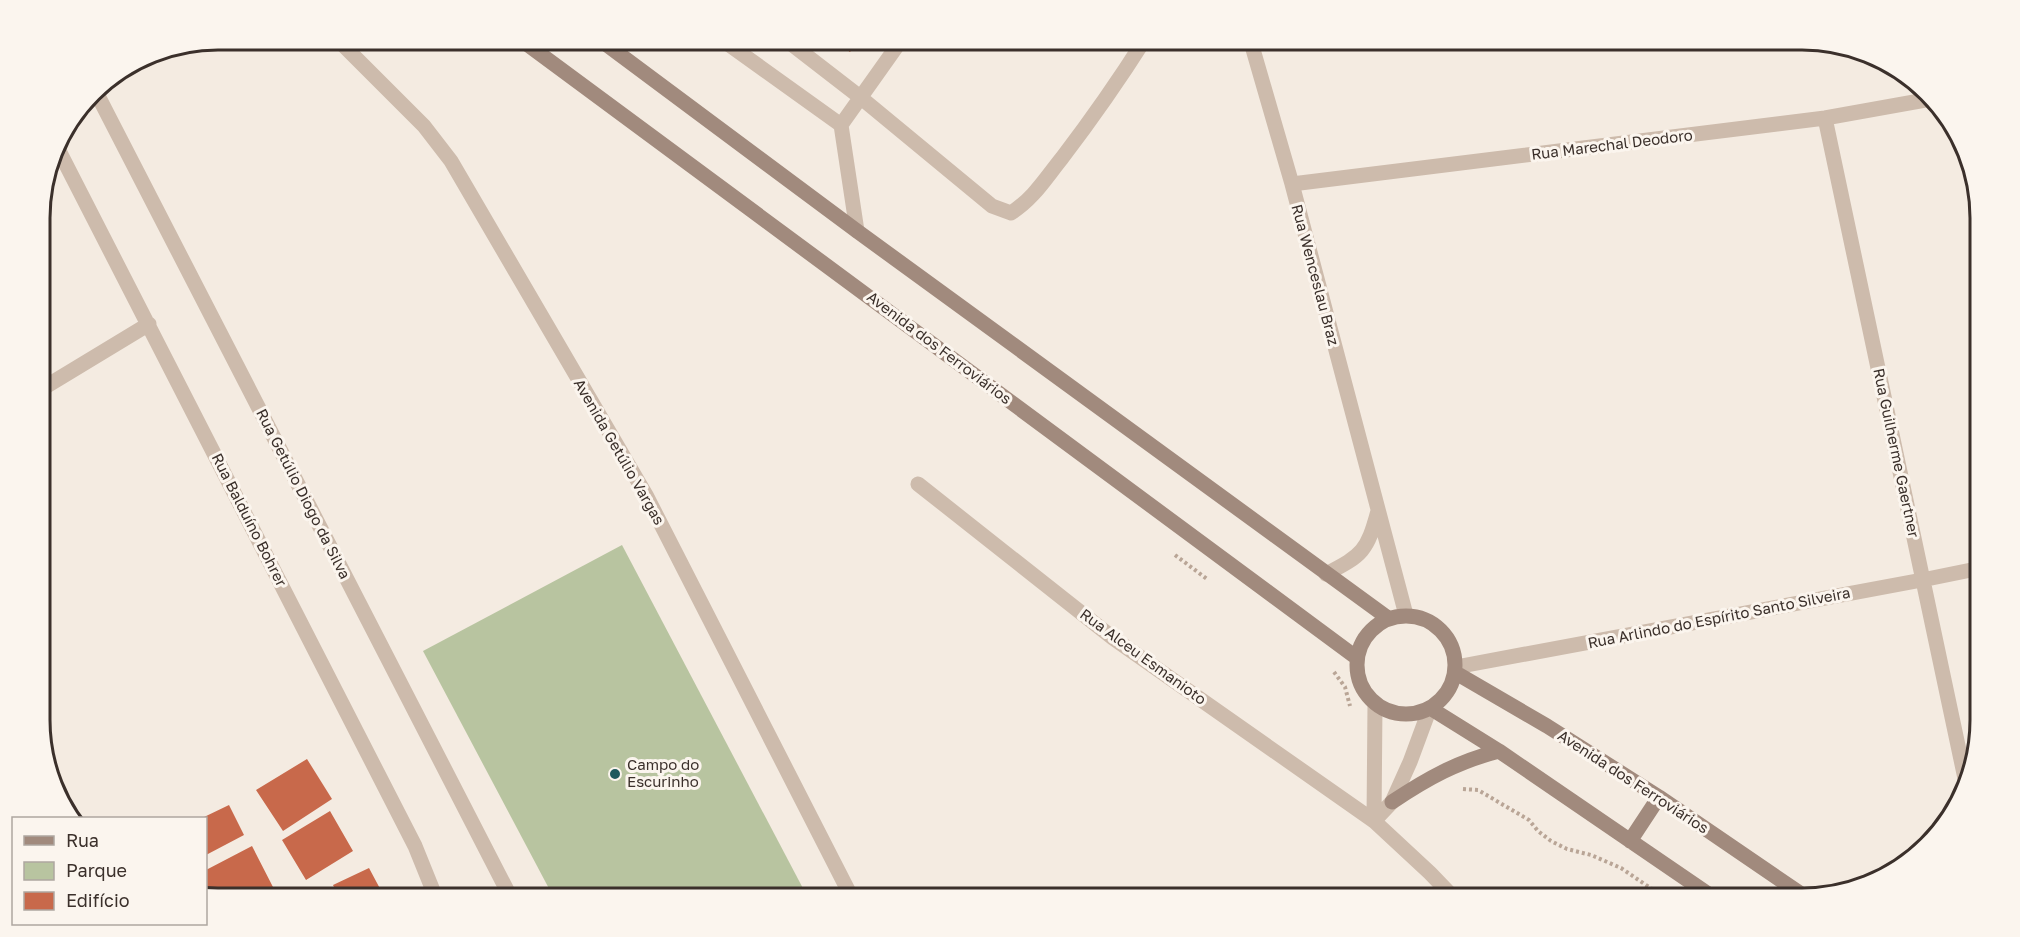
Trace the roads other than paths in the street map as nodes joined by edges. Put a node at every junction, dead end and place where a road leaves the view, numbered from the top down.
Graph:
1 (348, 50) edge
2 (535, 50) edge
3 (614, 50) edge
4 (737, 50) edge
5 (799, 50) edge
6 (894, 50) edge
7 (1138, 50) edge
8 (1254, 50) edge
9 (860, 97) junction
10 (99, 99) edge
11 (1922, 101) edge
12 (1825, 118) junction
13 (841, 125) junction
14 (61, 155) edge
15 (1292, 184) junction
16 (857, 231) junction
17 (149, 324) junction
18 (50, 384) edge
19 (918, 484) dead end
20 (1378, 511) junction
21 (1970, 570) edge
22 (1326, 573) junction
23 (1922, 580) junction
24 (1406, 615) junction
25 (1388, 618) junction
26 (1357, 658) junction
27 (1456, 670) junction
28 (1375, 704) junction
29 (1430, 708) junction
30 (1499, 751) junction
31 (1963, 769) edge
32 (1659, 797) junction
33 (1392, 802) junction
34 (1374, 821) junction
35 (1630, 841) junction
36 (1443, 887) edge
37 (1698, 887) edge
38 (1791, 887) edge
39 (432, 888) edge
40 (506, 888) edge
41 (847, 888) edge

1 - 41 street, Avenida Getúlio Vargas
2 - 26 main road, Avenida dos Ferroviários
3 - 16 main road
4 - 13 street
5 - 9 street
6 - 9 street
7 - 9 street
8 - 15 street, Rua Wenceslau Braz
9 - 13 street
10 - 40 street, Rua Getúlio Diogo da Silva
11 - 12 street, Rua Marechal Deodoro
12 - 15 street, Rua Marechal Deodoro
12 - 23 street, Rua Guilherme Gaertner
13 - 16 street
14 - 17 street, Rua Balduíno Bohrer
15 - 20 street, Rua Wenceslau Braz
16 - 22 main road
17 - 18 street
17 - 39 street, Rua Balduíno Bohrer
19 - 34 street, Rua Alceu Esmanioto
20 - 22 street, Rua Wenceslau Braz
20 - 24 street, Rua Wenceslau Braz
21 - 23 street, Rua Arlindo do Espírito Santo Silveira
22 - 25 main road
23 - 27 street, Rua Arlindo do Espírito Santo Silveira
23 - 31 street, Rua Guilherme Gaertner
24 - 25 main road
24 - 27 main road
25 - 26 main road
26 - 28 main road
27 - 29 main road
27 - 32 main road, Avenida dos Ferroviários
28 - 29 main road
28 - 34 street
29 - 30 main road
29 - 33 street
30 - 33 main road
30 - 35 main road
32 - 35 main road
32 - 38 main road, Avenida dos Ferroviários
33 - 34 street
34 - 36 street, Rua Alceu Esmanioto
35 - 37 main road

